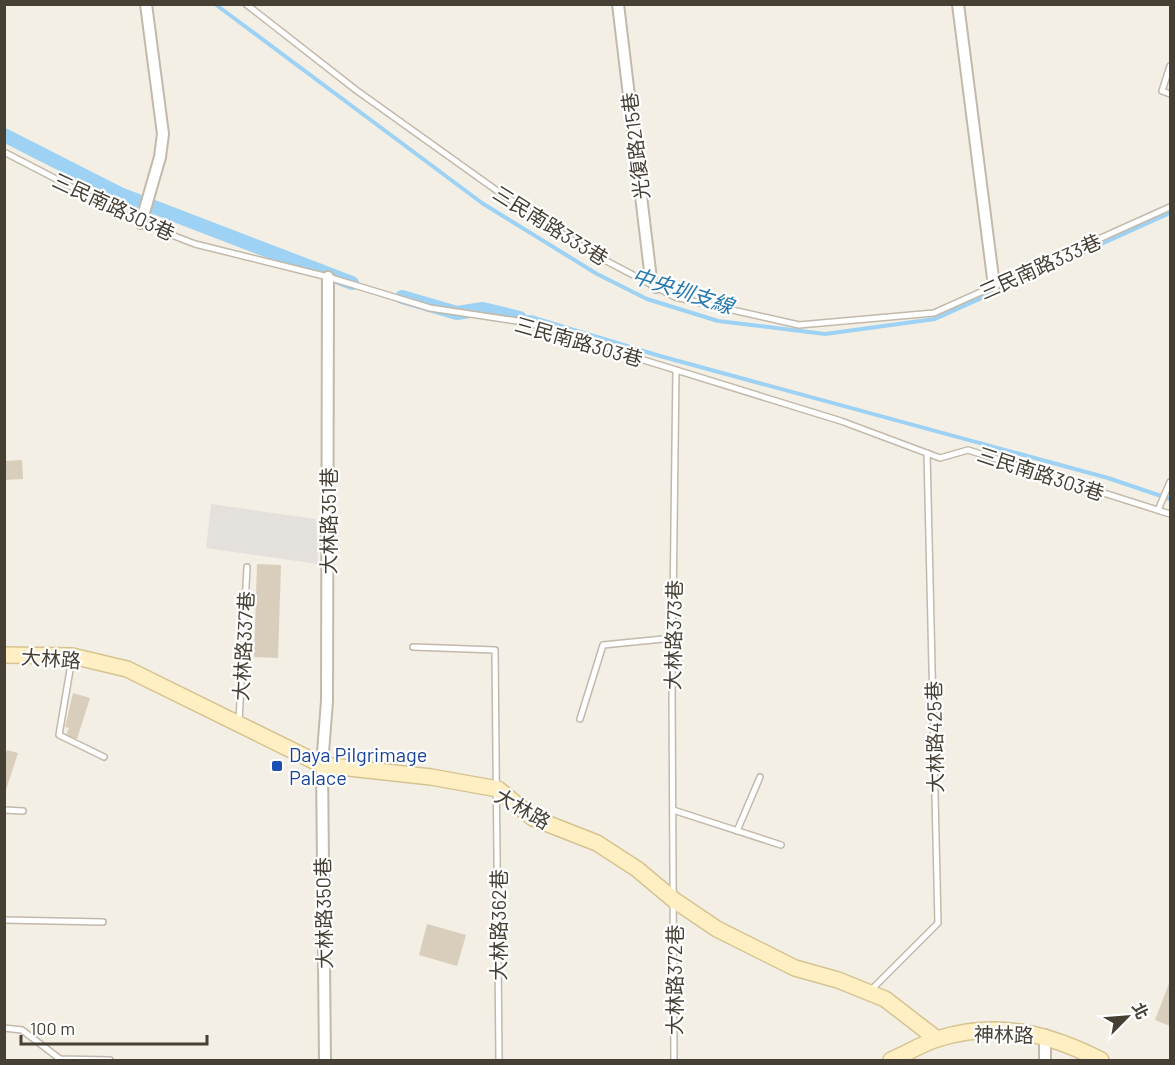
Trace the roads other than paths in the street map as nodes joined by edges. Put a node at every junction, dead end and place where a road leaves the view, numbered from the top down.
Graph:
1 (146, 4) edge
2 (246, 4) edge
3 (618, 4) edge
4 (958, 4) edge
5 (1170, 66) edge
6 (1170, 94) edge
7 (4, 152) edge
8 (1170, 207) edge
9 (141, 223) junction
10 (328, 277) junction
11 (994, 286) junction
12 (656, 287) junction
13 (676, 370) junction
14 (927, 453) junction
15 (1170, 482) edge
16 (1158, 510) junction
17 (1170, 514) edge
18 (247, 567) dead end
19 (673, 638) junction
20 (413, 647) dead end
21 (4, 655) edge
22 (72, 656) junction
23 (580, 719) dead end
24 (239, 725) junction
25 (104, 757) dead end
26 (321, 765) junction
27 (760, 777) dead end
28 (498, 789) junction
29 (4, 810) edge
30 (674, 810) junction
31 (23, 811) dead end
32 (737, 831) junction
33 (781, 845) dead end
34 (674, 900) junction
35 (4, 920) edge
36 (103, 922) dead end
37 (869, 992) junction
38 (4, 1028) edge
39 (1045, 1035) junction
40 (937, 1039) junction
41 (110, 1060) edge
42 (325, 1060) edge
43 (499, 1060) edge
44 (674, 1060) edge
45 (891, 1060) edge
46 (1045, 1060) edge
47 (1101, 1060) edge

1 - 9 street
2 - 12 lane, 三民南路333巷
3 - 12 street, 光復路215巷
4 - 11 street
5 - 6 lane
7 - 9 lane, 三民南路303巷
8 - 11 lane, 三民南路333巷
9 - 10 lane, 三民南路303巷
10 - 13 lane, 三民南路303巷
10 - 26 street, 大林路351巷
11 - 12 lane, 三民南路333巷
13 - 14 lane, 三民南路303巷
13 - 19 lane, 大林路373巷
14 - 16 lane, 三民南路303巷
14 - 37 lane, 大林路425巷
15 - 16 lane
16 - 17 lane, 三民南路303巷
18 - 24 lane, 大林路337巷
19 - 23 lane
19 - 30 lane, 大林路373巷
20 - 28 lane, 大林路362巷
21 - 22 street, 大林路
22 - 24 street, 大林路
22 - 25 lane
24 - 26 street, 大林路
26 - 28 street, 大林路
26 - 42 street, 大林路350巷
27 - 32 lane
28 - 34 street, 大林路
28 - 43 lane, 大林路362巷
29 - 31 lane
30 - 32 lane
30 - 34 lane, 大林路373巷
32 - 33 lane
34 - 37 street, 大林路
34 - 44 lane, 大林路372巷
35 - 36 lane
37 - 40 street, 大林路
38 - 41 lane
39 - 40 street, 神林路
39 - 46 street
39 - 47 street, 神林路
40 - 45 street, 神林路

